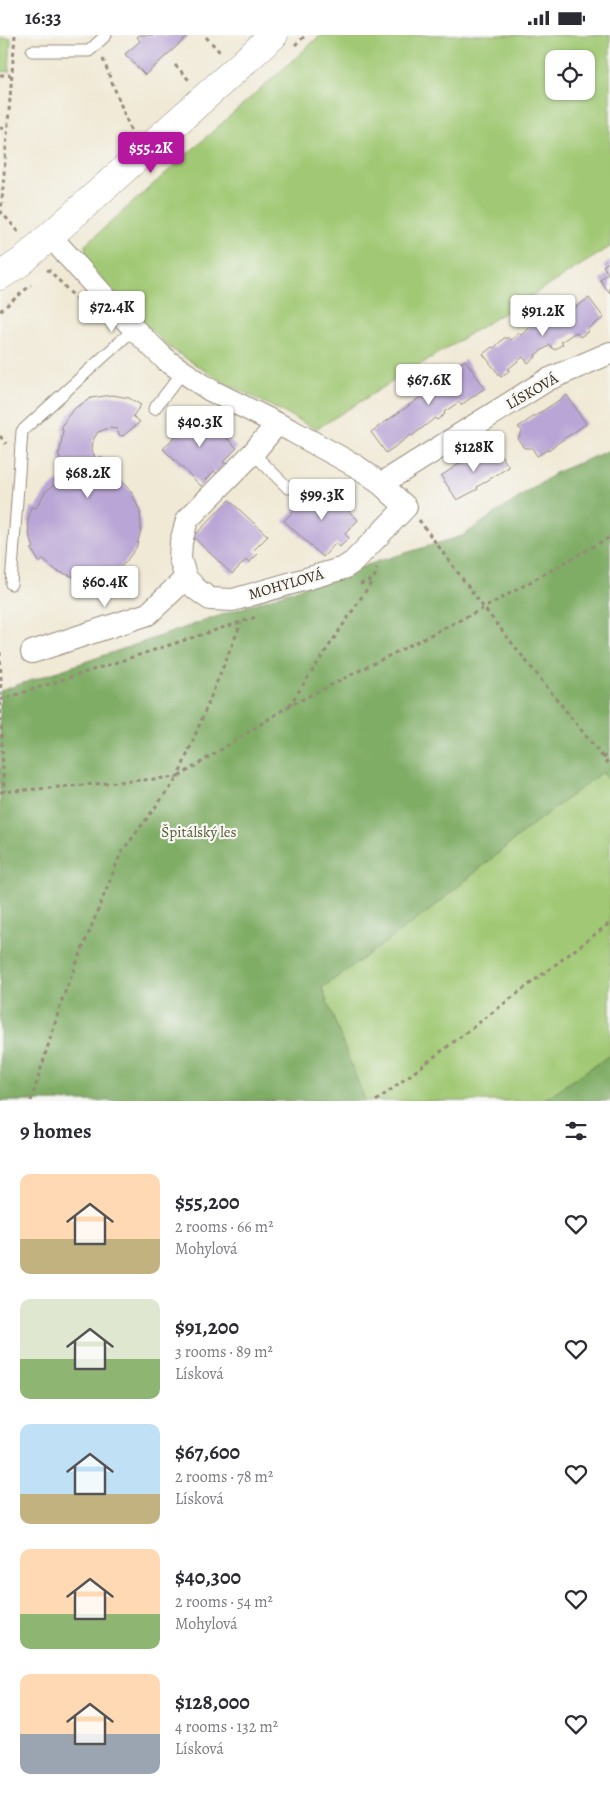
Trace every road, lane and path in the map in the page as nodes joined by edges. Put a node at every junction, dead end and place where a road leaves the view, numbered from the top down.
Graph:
1 (15, 35) edge
2 (106, 35) edge
3 (274, 35) edge
4 (32, 51) dead end
5 (102, 56) dead end
6 (0, 75) edge
7 (11, 75) junction
8 (0, 128) edge
9 (7, 129) junction
10 (132, 131) dead end
11 (2, 170) edge
12 (0, 212) edge
13 (19, 232) dead end
14 (50, 237) junction
15 (0, 276) edge
16 (37, 280) dead end
17 (0, 311) edge
18 (134, 329) junction
19 (610, 353) edge
20 (183, 372) junction
21 (154, 409) dead end
22 (277, 424) junction
23 (253, 453) junction
24 (381, 484) junction
25 (288, 488) dead end
26 (406, 507) junction
27 (610, 537) edge
28 (379, 561) dead end
29 (186, 578) junction
30 (374, 579) junction
31 (11, 583) dead end
32 (355, 585) dead end
33 (484, 608) junction
34 (260, 616) dead end
35 (241, 622) junction
36 (0, 652) edge
37 (32, 652) dead end
38 (0, 700) edge
39 (289, 706) junction
40 (610, 753) edge
41 (603, 758) junction
42 (610, 767) edge
43 (178, 777) junction
44 (2, 792) edge
45 (610, 923) edge
46 (31, 1101) edge
47 (376, 1101) edge

1 - 7 path
2 - 4 lane
3 - 14 street
5 - 10 path
6 - 7 path
7 - 9 path
8 - 9 path
9 - 11 path
11 - 12 path
12 - 13 path
14 - 15 street
14 - 18 street
16 - 17 path
18 - 20 street
18 - 31 lane
19 - 24 street, LÍSKOVÁ
20 - 21 lane
20 - 22 street
22 - 23 street
22 - 24 street
23 - 25 lane
23 - 29 street
24 - 26 street
26 - 29 street, MOHYLOVÁ
26 - 33 path
27 - 33 path
28 - 30 path
29 - 37 street
30 - 32 path
30 - 39 path
33 - 39 path
33 - 41 path
34 - 35 path
35 - 38 path
35 - 43 path
36 - 38 path
38 - 44 path
39 - 43 path
40 - 41 path
41 - 42 path
43 - 44 path
43 - 46 path
45 - 47 path

